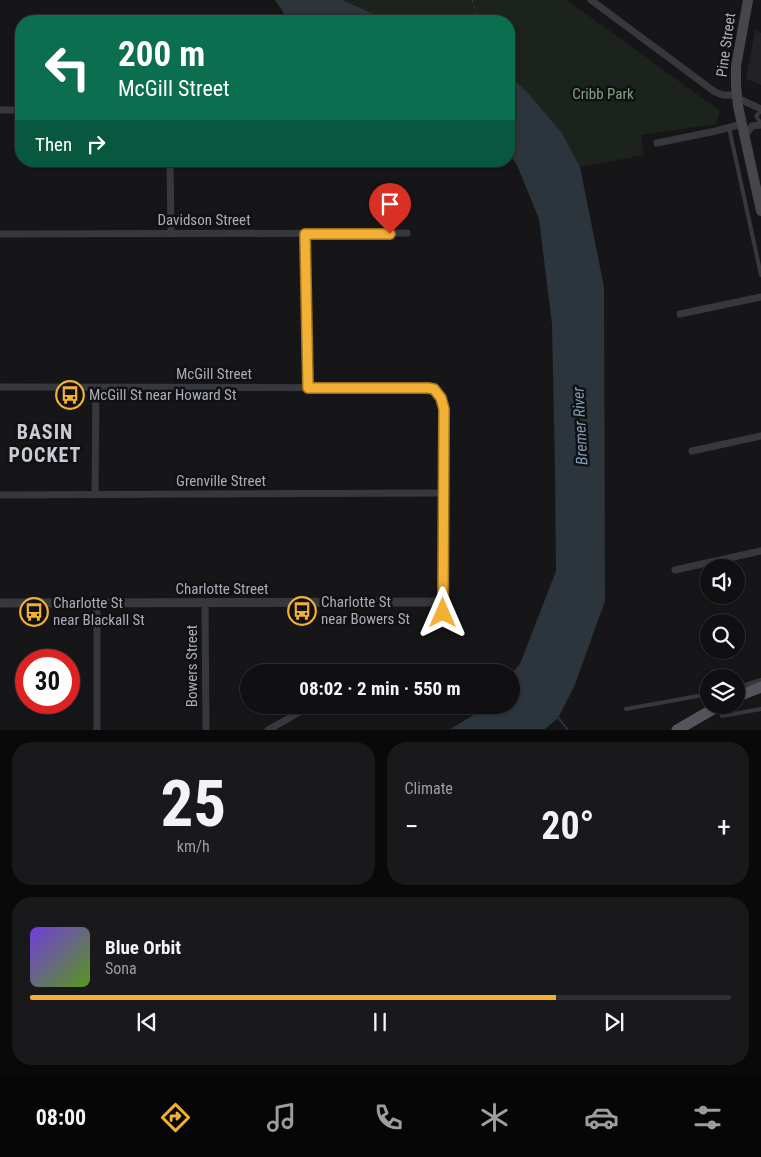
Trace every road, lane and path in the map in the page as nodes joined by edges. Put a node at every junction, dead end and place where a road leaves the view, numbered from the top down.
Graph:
1 (472, 0) edge
2 (591, 0) edge
3 (748, 0) edge
4 (478, 15) edge
5 (737, 98) junction
6 (0, 110) edge
7 (15, 110) edge
8 (761, 110) edge
9 (742, 124) junction
10 (761, 124) edge
11 (729, 128) junction
12 (745, 137) junction
13 (657, 144) dead end
14 (170, 167) edge
15 (761, 211) edge
16 (407, 233) dead end
17 (0, 234) edge
18 (171, 234) junction
19 (305, 234) junction
20 (761, 275) edge
21 (761, 297) edge
22 (680, 314) dead end
23 (0, 387) edge
24 (96, 388) junction
25 (308, 388) junction
26 (761, 436) edge
27 (692, 451) dead end
28 (443, 493) junction
29 (0, 495) edge
30 (95, 495) junction
31 (761, 551) edge
32 (675, 570) dead end
33 (443, 602) junction
34 (0, 603) edge
35 (97, 603) junction
36 (205, 603) junction
37 (443, 624) dead end
38 (761, 680) edge
39 (761, 686) edge
40 (745, 689) edge
41 (745, 691) edge
42 (745, 694) edge
43 (761, 695) edge
44 (700, 696) edge
45 (626, 709) dead end
46 (761, 709) edge
47 (745, 710) edge
48 (296, 714) edge
49 (714, 714) edge
50 (680, 728) edge
51 (97, 730) edge
52 (206, 730) edge
53 (268, 730) edge

1 - 4 path
2 - 5 street
3 - 5 main road, Pine Street
5 - 8 street
5 - 9 main road, Pine Street
6 - 7 street
8 - 10 lane
9 - 11 street
9 - 12 main road, Pine Street
10 - 12 street
11 - 13 street
11 - 20 lane
12 - 15 main road, Pine Street
14 - 18 street
16 - 19 street, Davidson Street
17 - 18 street, Davidson Street
18 - 19 street, Davidson Street
19 - 25 street
21 - 22 street
23 - 24 street, McGill Street
24 - 25 street, McGill Street
24 - 30 street
25 - 28 street, McGill Street
26 - 27 street
28 - 30 street, Grenville Street
28 - 33 street
29 - 30 street, Grenville Street
31 - 32 street
33 - 36 street, Charlotte Street
33 - 37 street
34 - 35 street, Charlotte Street
35 - 36 street, Charlotte Street
35 - 51 street
36 - 52 street, Bowers Street
38 - 40 lane
39 - 41 main road
42 - 43 main road
44 - 45 lane
46 - 47 lane
48 - 53 street
49 - 50 main road

